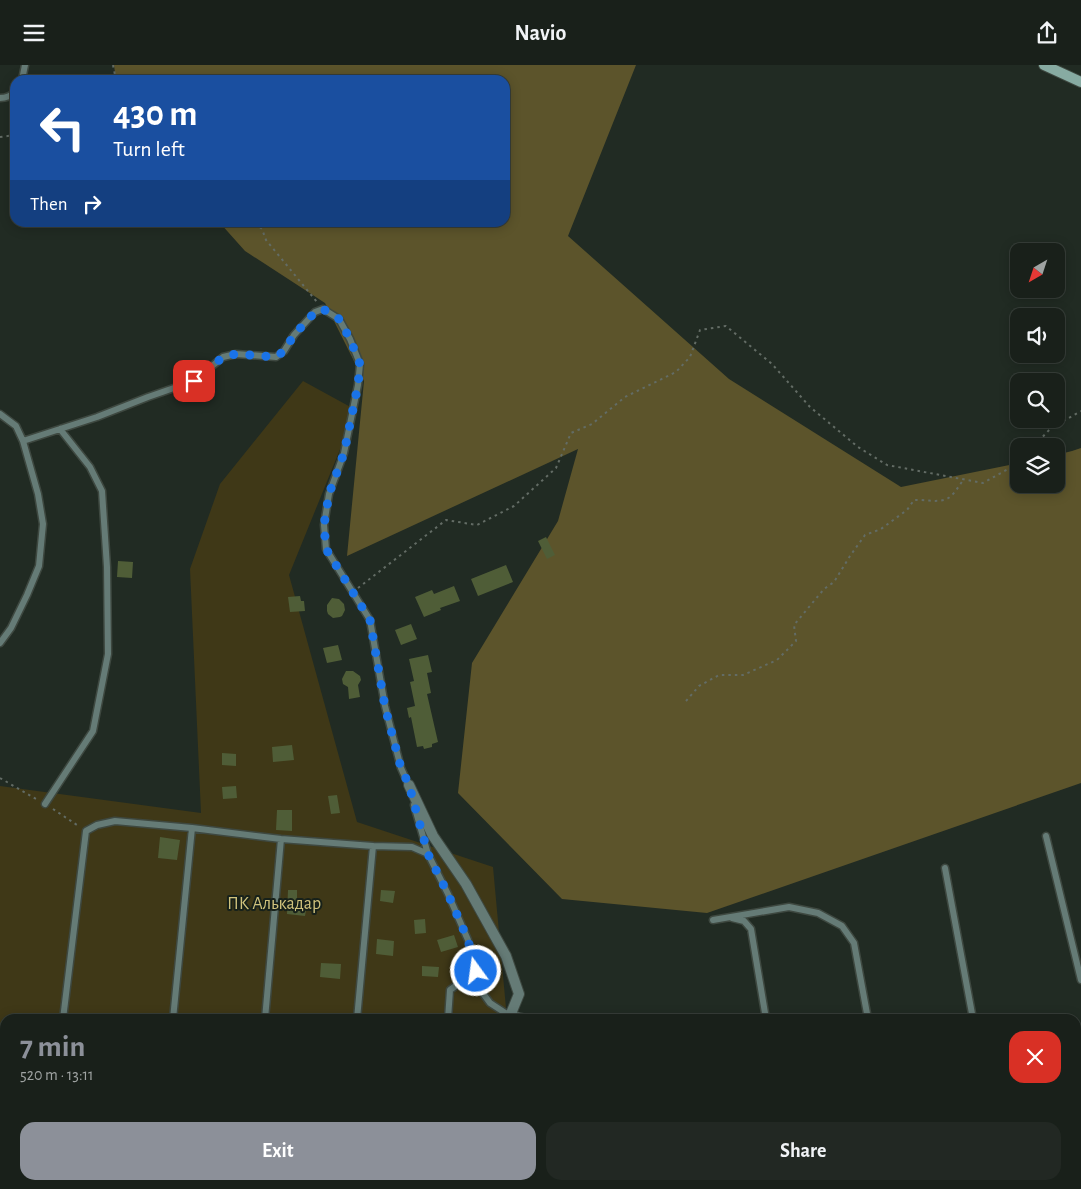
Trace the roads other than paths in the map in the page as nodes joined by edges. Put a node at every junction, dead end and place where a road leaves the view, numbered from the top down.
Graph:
1 (1044, 65) edge
2 (1081, 82) edge
3 (0, 414) edge
4 (60, 429) junction
5 (23, 441) junction
6 (0, 643) edge
7 (409, 785) junction
8 (46, 804) dead end
9 (192, 828) junction
10 (1046, 836) dead end
11 (281, 839) junction
12 (373, 846) junction
13 (428, 854) junction
14 (945, 868) dead end
15 (729, 917) junction
16 (713, 920) dead end
17 (476, 971) junction
18 (1081, 980) edge
19 (63, 1014) edge
20 (173, 1014) edge
21 (265, 1014) edge
22 (357, 1014) edge
23 (448, 1014) edge
24 (505, 1014) edge
25 (512, 1014) edge
26 (765, 1014) edge
27 (867, 1014) edge
28 (972, 1014) edge

1 - 2 main road
3 - 5 lane
4 - 5 lane
4 - 7 lane
4 - 8 lane
5 - 6 lane
7 - 13 lane
7 - 25 street
9 - 11 lane
9 - 19 lane
9 - 20 lane
10 - 18 lane
11 - 12 lane
11 - 21 lane
12 - 13 lane
12 - 22 lane
13 - 17 lane
14 - 28 lane
15 - 16 lane
15 - 26 lane
15 - 27 lane
17 - 23 lane
17 - 24 lane

